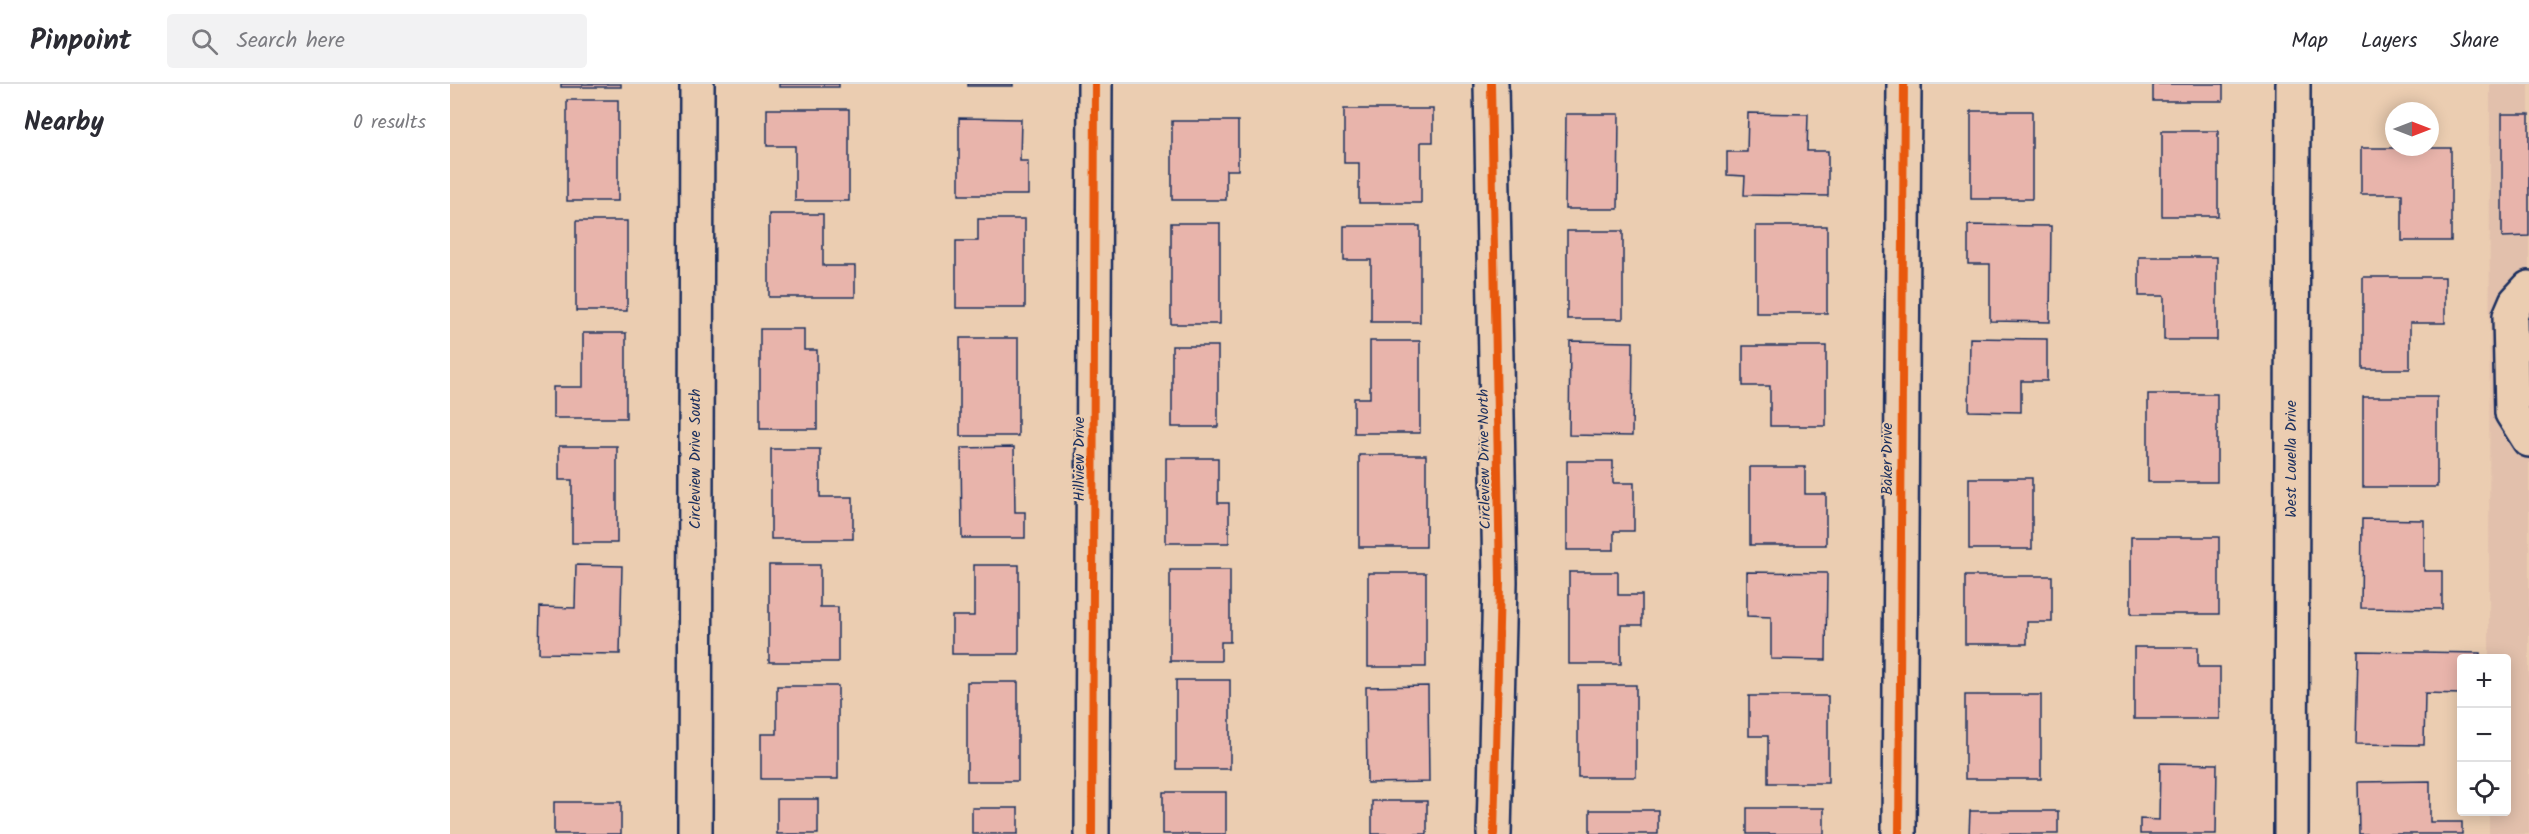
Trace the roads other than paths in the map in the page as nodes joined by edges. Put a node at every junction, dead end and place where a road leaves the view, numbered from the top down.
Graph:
1 (697, 84) edge
2 (1095, 84) edge
3 (1491, 84) edge
4 (1904, 84) edge
5 (2294, 84) edge
6 (2529, 288) edge
7 (2529, 440) edge
8 (695, 834) edge
9 (1092, 834) edge
10 (1494, 834) edge
11 (1899, 834) edge
12 (2291, 834) edge

1 - 8 street, Circleview Drive South
2 - 9 street, Hillview Drive
3 - 10 street, Circleview Drive North
4 - 11 street, Baker Drive
5 - 12 street, West Louella Drive
6 - 7 street

